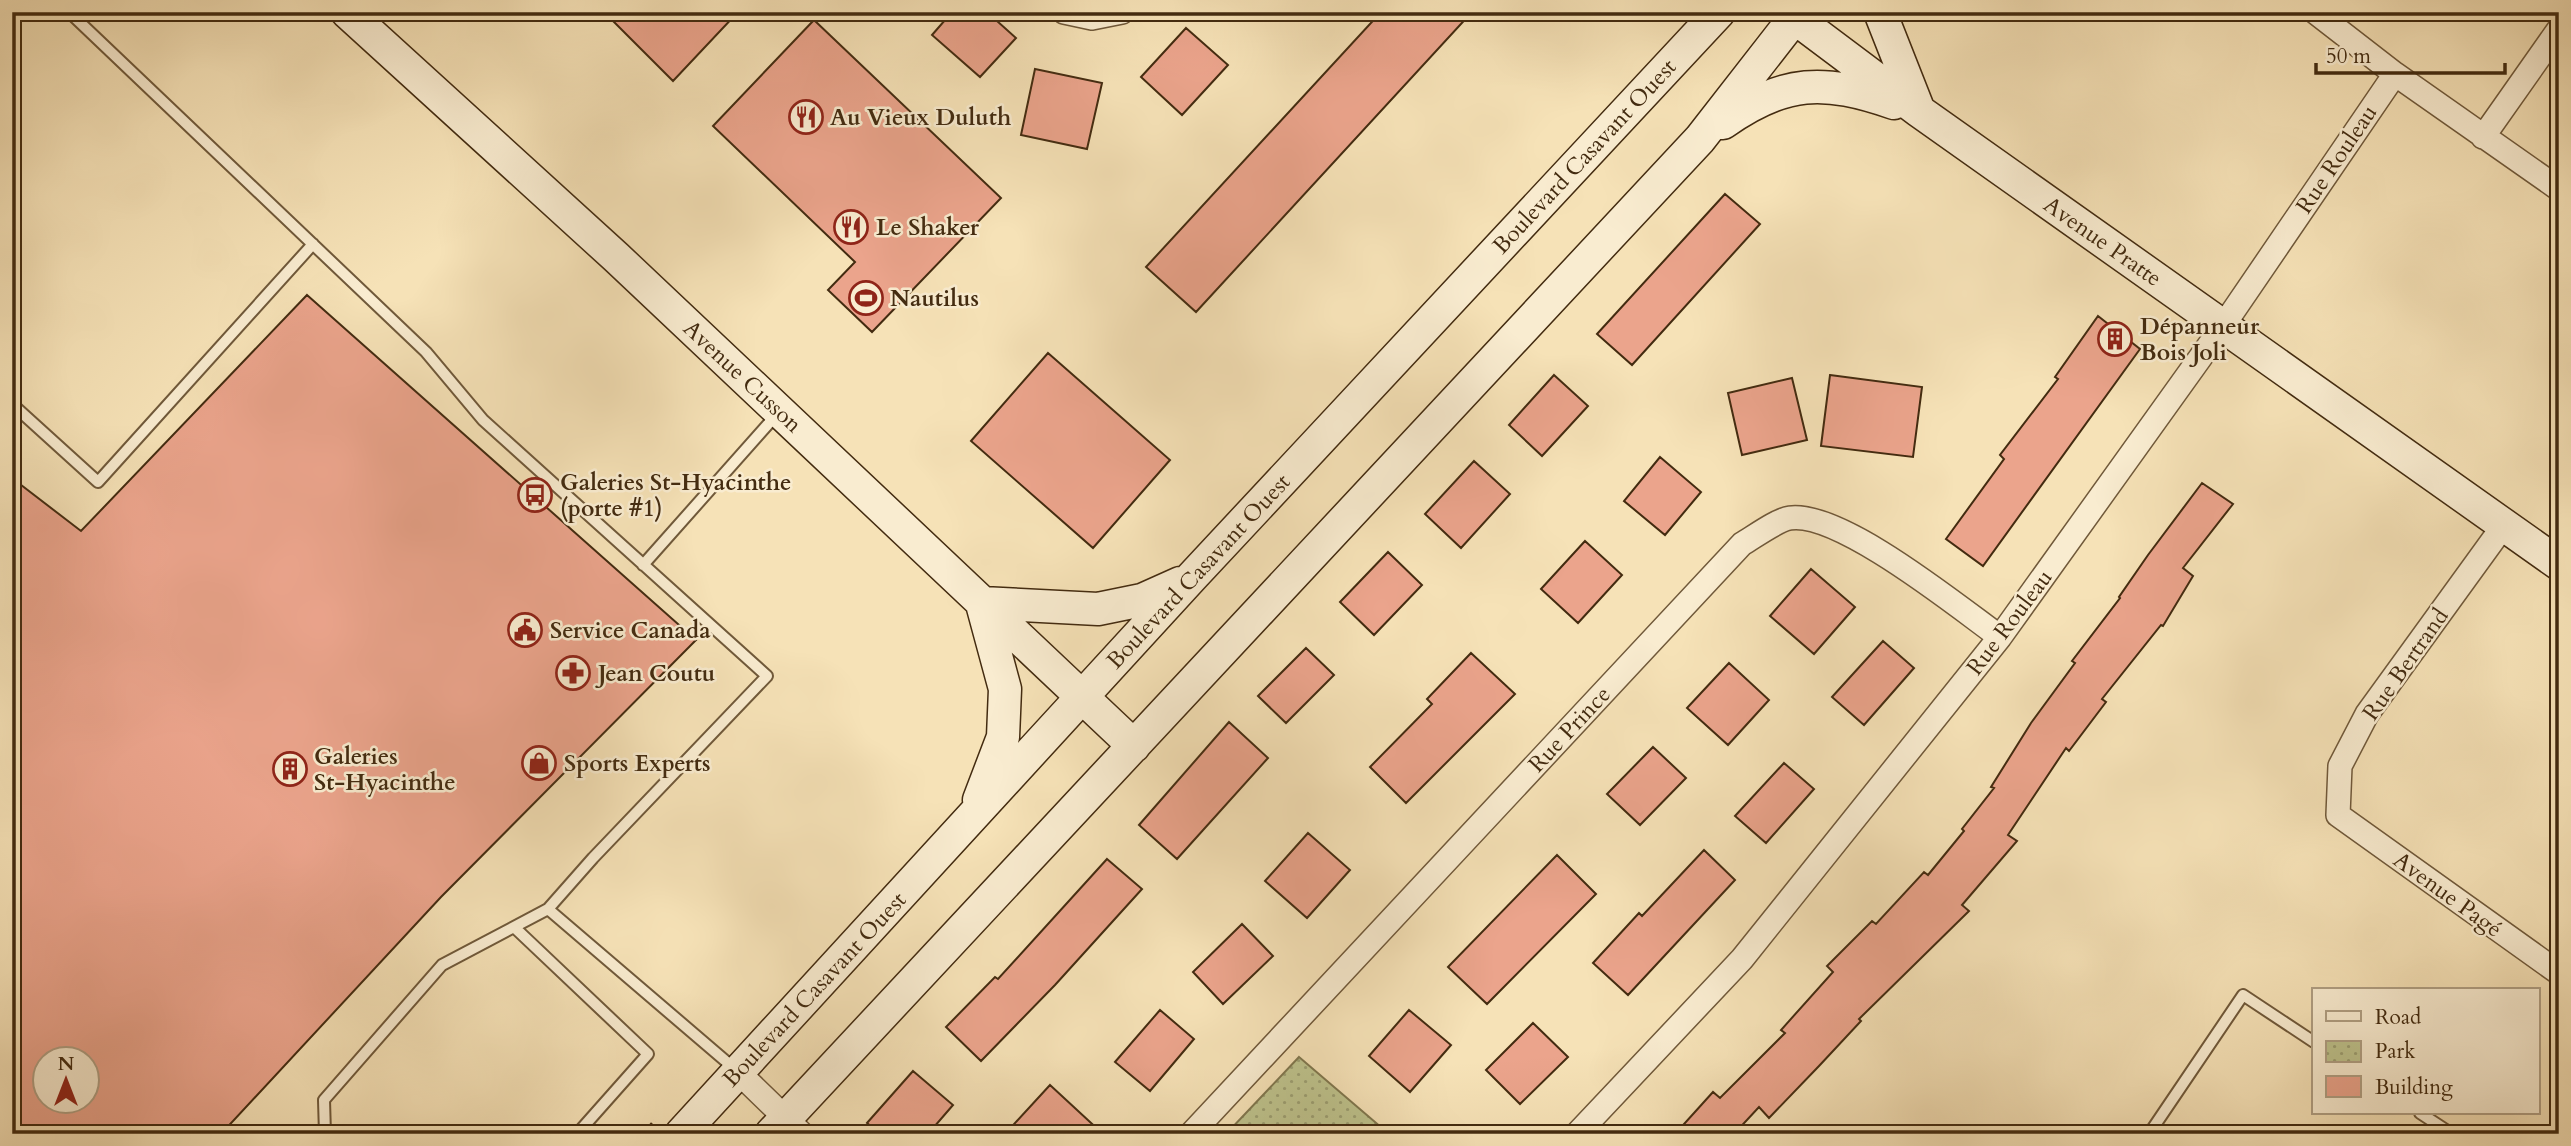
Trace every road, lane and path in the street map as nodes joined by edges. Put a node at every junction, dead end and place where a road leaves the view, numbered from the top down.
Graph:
1 (69, 12) edge
2 (347, 12) edge
3 (1064, 12) edge
4 (1122, 12) edge
5 (1719, 12) edge
6 (1880, 12) edge
7 (2315, 12) edge
8 (1793, 14) edge
9 (2559, 29) edge
10 (2395, 74) junction
11 (1919, 111) junction
12 (2483, 137) junction
13 (1700, 139) junction
14 (2559, 189) edge
15 (313, 244) junction
16 (2223, 326) junction
17 (12, 404) edge
18 (780, 411) junction
19 (2504, 525) junction
20 (2559, 564) edge
21 (643, 565) junction
22 (1191, 579) junction
23 (982, 603) junction
24 (2000, 637) junction
25 (1083, 696) junction
26 (1134, 746) junction
27 (974, 814) junction
28 (2338, 815) joint
29 (548, 909) junction
30 (514, 927) junction
31 (2559, 973) edge
32 (2312, 1041) edge
33 (738, 1072) junction
34 (2422, 1114) edge
35 (786, 1129) edge
36 (325, 1134) edge
37 (577, 1134) edge
38 (681, 1134) edge
39 (1191, 1134) edge
40 (1577, 1134) edge
41 (2149, 1134) edge
42 (2452, 1134) edge

1 - 15 lane
2 - 18 street, Avenue Cusson
3 - 4 street
5 - 22 street, Boulevard Casavant Ouest
6 - 11 street
7 - 10 street
8 - 11 street, Avenue Pratte
8 - 13 street
9 - 12 street
10 - 12 street
10 - 16 street, Rue Rouleau
11 - 13 street
11 - 16 street, Avenue Pratte
12 - 14 street
13 - 26 street
15 - 17 lane
15 - 21 lane
16 - 19 street, Avenue Pratte
16 - 24 street, Rue Rouleau
18 - 21 lane
18 - 23 street, Avenue Cusson
19 - 20 street, Avenue Pratte
19 - 28 street, Rue Bertrand
21 - 29 lane
22 - 23 street
22 - 25 street, Boulevard Casavant Ouest
23 - 25 street, Avenue Cusson
23 - 27 street
24 - 39 street, Rue Prince
24 - 40 street, Rue Rouleau
25 - 26 street, Avenue Cusson
25 - 27 street, Boulevard Casavant Ouest
26 - 35 street
27 - 33 street, Boulevard Casavant Ouest
28 - 31 street, Avenue Pagé
29 - 30 lane
29 - 33 lane
30 - 36 lane
30 - 37 lane
32 - 41 lane
33 - 35 street
33 - 38 street, Boulevard Casavant Ouest
34 - 42 lane

